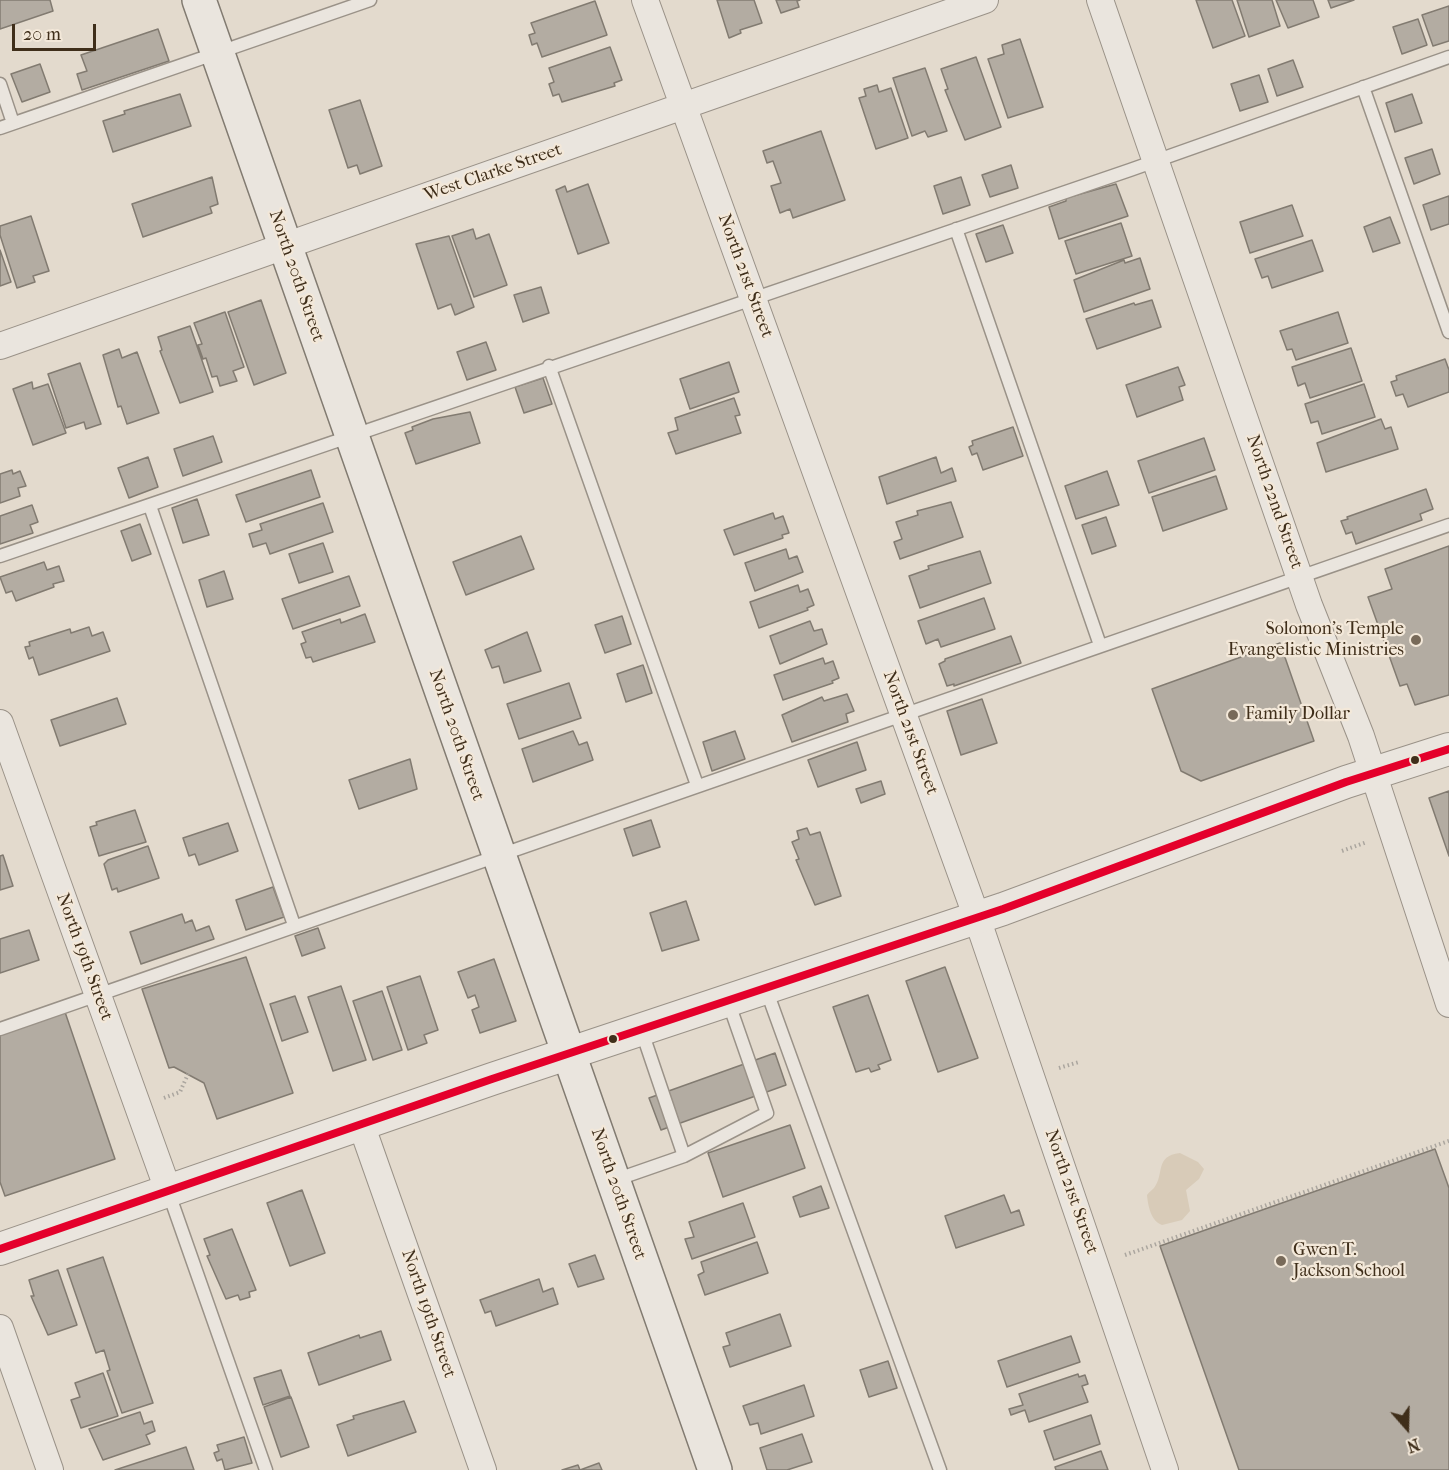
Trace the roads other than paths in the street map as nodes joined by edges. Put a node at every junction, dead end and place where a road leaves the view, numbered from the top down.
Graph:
1 (199, 0) edge
2 (370, 0) edge
3 (645, 0) edge
4 (985, 0) edge
5 (1100, 0) edge
6 (217, 53) junction
7 (1449, 57) edge
8 (0, 84) edge
9 (1363, 87) junction
10 (684, 106) junction
11 (13, 123) junction
12 (0, 128) edge
13 (1156, 161) junction
14 (956, 229) junction
15 (285, 246) junction
16 (752, 297) junction
17 (1449, 332) edge
18 (0, 346) edge
19 (549, 366) junction
20 (351, 436) junction
21 (150, 506) junction
22 (1449, 525) edge
23 (0, 556) edge
24 (1299, 577) junction
25 (1100, 645) junction
26 (903, 716) junction
27 (0, 723) edge
28 (1449, 749) edge
29 (1374, 774) junction
30 (697, 785) junction
31 (498, 856) junction
32 (977, 918) junction
33 (294, 925) junction
34 (765, 988) junction
35 (98, 995) junction
36 (728, 1000) junction
37 (1449, 1004) edge
38 (0, 1029) edge
39 (641, 1029) junction
40 (569, 1053) junction
41 (361, 1124) junction
42 (684, 1156) junction
43 (613, 1181) junction
44 (168, 1190) junction
45 (0, 1250) edge
46 (0, 1328) edge
47 (50, 1470) edge
48 (266, 1470) edge
49 (483, 1470) edge
50 (715, 1470) edge
51 (940, 1470) edge
52 (1165, 1470) edge

1 - 6 main road, North 20th Street
2 - 6 lane
3 - 10 street, North 21st Street
4 - 10 street, West Clarke Street
5 - 13 street, North 22nd Street
6 - 11 lane
6 - 15 main road, North 20th Street
7 - 9 lane
8 - 11 lane
9 - 13 lane
9 - 17 lane
10 - 15 street, West Clarke Street
10 - 16 street, North 21st Street
11 - 12 lane
13 - 14 lane
13 - 24 street, North 22nd Street
14 - 16 lane
14 - 25 lane
15 - 18 street, West Clarke Street
15 - 20 main road, North 20th Street
16 - 19 lane
16 - 26 street, North 21st Street
19 - 20 lane
19 - 30 lane
20 - 21 lane
20 - 31 main road, North 20th Street
21 - 23 lane
21 - 33 lane
22 - 24 lane
24 - 25 lane
24 - 29 street, North 22nd Street
25 - 26 lane
26 - 30 lane
26 - 32 street, North 21st Street
27 - 35 street, North 19th Street
28 - 29 street
29 - 32 street
29 - 37 street, North 22nd Street
30 - 31 lane
31 - 33 lane
31 - 40 main road, North 20th Street
32 - 34 street
32 - 52 street, North 21st Street
33 - 35 lane
34 - 36 street
34 - 51 lane
35 - 38 lane
35 - 44 street, North 19th Street
36 - 39 street
36 - 42 lane
39 - 40 street
39 - 42 lane
40 - 41 street
40 - 43 main road, North 20th Street
41 - 44 street
41 - 49 street, North 19th Street
42 - 43 lane
43 - 50 main road, North 20th Street
44 - 45 street
44 - 48 lane
46 - 47 street

